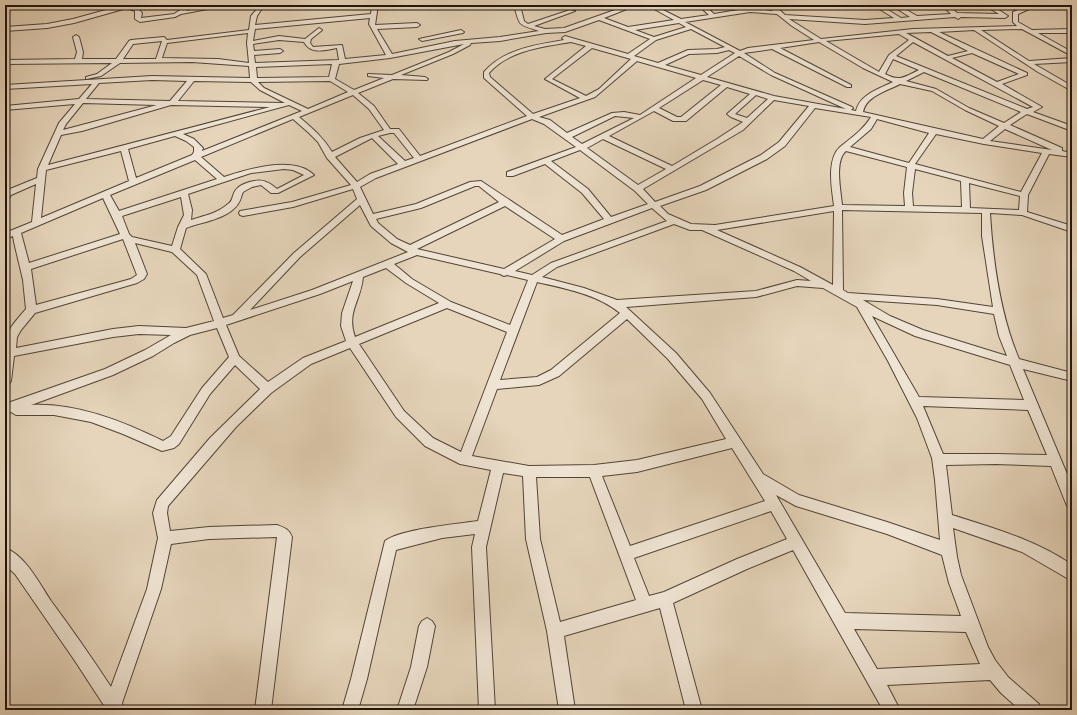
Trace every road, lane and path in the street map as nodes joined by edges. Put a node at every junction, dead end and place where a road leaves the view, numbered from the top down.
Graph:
1 (129, 5) edge
2 (192, 5) edge
3 (226, 5) edge
4 (301, 5) edge
5 (375, 5) edge
6 (517, 5) edge
7 (634, 5) edge
8 (676, 5) edge
9 (701, 5) edge
10 (755, 5) edge
11 (771, 5) edge
12 (876, 5) edge
13 (894, 5) edge
14 (945, 5) edge
15 (987, 5) edge
16 (1035, 5) edge
17 (1056, 5) edge
18 (262, 6) edge
19 (621, 6) edge
20 (653, 6) edge
21 (1072, 7) edge
22 (572, 11) dead end
23 (777, 12) junction
24 (177, 15) junction
25 (712, 15) junction
26 (956, 15) junction
27 (372, 16) junction
28 (1005, 16) junction
29 (784, 17) junction
30 (915, 17) junction
31 (599, 18) junction
32 (899, 19) junction
33 (678, 21) junction
34 (1016, 22) junction
35 (858, 24) junction
36 (812, 25) dead end
37 (527, 26) junction
38 (822, 26) dead end
39 (374, 27) junction
40 (691, 27) junction
41 (1024, 27) junction
42 (974, 28) junction
43 (5, 29) edge
44 (252, 29) junction
45 (628, 29) junction
46 (319, 30) dead end
47 (932, 30) junction
48 (546, 31) junction
49 (913, 31) junction
50 (1031, 31) junction
51 (1072, 31) edge
52 (461, 32) dead end
53 (899, 32) junction
54 (216, 35) junction
55 (76, 36) dead end
56 (862, 36) junction
57 (840, 38) junction
58 (422, 39) junction
59 (654, 39) junction
60 (571, 40) junction
61 (912, 40) junction
62 (307, 41) junction
63 (822, 41) junction
64 (165, 42) junction
65 (471, 42) junction
66 (250, 43) junction
67 (590, 46) junction
68 (181, 47) dead end
69 (774, 47) junction
70 (729, 48) junction
71 (313, 49) junction
72 (427, 49) junction
73 (280, 51) dead end
74 (973, 51) junction
75 (252, 53) junction
76 (739, 53) junction
77 (1072, 54) edge
78 (390, 56) junction
79 (891, 56) junction
80 (633, 57) junction
81 (946, 58) junction
82 (158, 60) junction
83 (1072, 60) edge
84 (118, 61) junction
85 (339, 61) junction
86 (5, 62) edge
87 (78, 62) junction
88 (314, 62) junction
89 (1028, 63) junction
90 (253, 65) junction
91 (659, 65) junction
92 (368, 67) junction
93 (884, 67) junction
94 (871, 70) junction
95 (923, 70) junction
96 (881, 75) junction
97 (390, 76) junction
98 (702, 77) junction
99 (908, 77) junction
100 (193, 78) junction
101 (332, 79) junction
102 (425, 79) dead end
103 (254, 80) junction
104 (97, 82) junction
105 (899, 82) junction
106 (373, 84) junction
107 (726, 84) junction
108 (996, 84) junction
109 (43, 85) junction
110 (849, 86) dead end
111 (5, 87) edge
112 (925, 87) junction
113 (1072, 89) edge
114 (354, 92) junction
115 (755, 93) junction
116 (773, 98) junction
117 (586, 99) junction
118 (81, 101) junction
119 (173, 102) junction
120 (34, 104) junction
121 (289, 104) junction
122 (813, 106) junction
123 (961, 106) junction
124 (5, 108) edge
125 (655, 110) junction
126 (307, 111) junction
127 (859, 111) junction
128 (1026, 112) junction
129 (293, 116) junction
130 (875, 116) junction
131 (532, 117) junction
132 (641, 118) junction
133 (748, 121) junction
134 (1005, 125) junction
135 (1072, 129) edge
136 (388, 131) junction
137 (934, 131) junction
138 (59, 132) junction
139 (176, 134) junction
140 (374, 136) junction
141 (567, 136) junction
142 (604, 137) junction
143 (984, 142) junction
144 (582, 147) junction
145 (124, 148) junction
146 (843, 148) junction
147 (1046, 152) junction
148 (1071, 155) edge
149 (195, 156) junction
150 (330, 156) junction
151 (419, 160) junction
152 (546, 161) junction
153 (404, 165) junction
154 (911, 166) junction
155 (42, 169) junction
156 (672, 169) junction
157 (510, 174) dead end
158 (345, 175) junction
159 (373, 176) junction
160 (41, 179) junction
161 (222, 179) junction
162 (965, 181) junction
163 (133, 182) junction
164 (356, 186) junction
165 (638, 189) junction
166 (105, 193) junction
167 (183, 193) junction
168 (1024, 195) junction
169 (5, 198) edge
170 (361, 200) junction
171 (505, 202) junction
172 (654, 206) junction
173 (838, 208) junction
174 (909, 208) junction
175 (986, 210) junction
176 (966, 211) junction
177 (243, 213) dead end
178 (1023, 213) junction
179 (117, 215) junction
180 (370, 218) junction
181 (608, 220) junction
182 (674, 221) junction
183 (36, 223) junction
184 (185, 225) junction
185 (704, 228) junction
186 (1072, 229) edge
187 (16, 232) junction
188 (5, 236) edge
189 (127, 237) junction
190 (561, 239) junction
191 (174, 250) junction
192 (413, 250) junction
193 (386, 264) junction
194 (27, 267) junction
195 (504, 273) junction
196 (358, 275) junction
197 (533, 279) junction
198 (828, 286) junction
199 (842, 293) junction
200 (858, 302) junction
201 (447, 304) junction
202 (616, 304) junction
203 (31, 310) junction
204 (999, 311) junction
205 (627, 313) junction
206 (237, 317) junction
207 (220, 323) junction
208 (514, 331) junction
209 (187, 332) junction
210 (352, 344) junction
211 (11, 353) junction
212 (235, 358) junction
213 (1014, 362) junction
214 (1072, 377) edge
215 (5, 382) edge
216 (492, 385) junction
217 (268, 388) junction
218 (914, 401) junction
219 (1033, 405) junction
220 (5, 410) edge
221 (734, 442) junction
222 (464, 460) junction
223 (938, 460) junction
224 (1056, 461) junction
225 (498, 466) junction
226 (594, 471) junction
227 (529, 472) junction
228 (758, 478) junction
229 (1072, 502) edge
230 (774, 504) junction
231 (945, 519) junction
232 (484, 527) junction
233 (165, 538) junction
234 (796, 542) junction
235 (948, 550) junction
236 (626, 554) junction
237 (5, 555) edge
238 (1072, 574) edge
239 (665, 599) junction
240 (645, 605) junction
241 (840, 621) junction
242 (971, 624) junction
243 (427, 626) dead end
244 (555, 631) junction
245 (993, 672) junction
246 (873, 677) junction
247 (115, 708) edge
248 (263, 710) edge
249 (350, 710) edge
250 (405, 710) edge
251 (486, 710) edge
252 (567, 710) edge
253 (694, 710) edge
254 (892, 710) edge
255 (1033, 710) edge

1 - 24 street
1 - 43 street
2 - 24 street
3 - 24 street
4 - 18 street
5 - 27 street
6 - 37 street
7 - 19 street
8 - 20 street
9 - 25 street
10 - 23 street
11 - 23 street
12 - 32 street
13 - 30 street
14 - 26 street
15 - 28 street
16 - 34 street
17 - 21 street
18 - 44 street
19 - 31 street
20 - 33 street
22 - 37 street
23 - 25 street
23 - 29 street
25 - 33 street
26 - 28 street
26 - 30 street
26 - 42 street
27 - 39 street
27 - 44 street
28 - 34 street
29 - 35 street
29 - 63 street
30 - 32 street
30 - 47 street
31 - 45 street
31 - 48 street
32 - 35 street
33 - 40 street
33 - 45 street
34 - 41 street
35 - 49 street
35 - 56 street
35 - 57 street
36 - 38 street
37 - 48 street
39 - 58 street
39 - 78 street
40 - 59 street
40 - 70 street
41 - 42 street
41 - 50 street
42 - 47 street
42 - 89 street
44 - 54 street
44 - 66 street
45 - 59 street
46 - 62 street
47 - 49 street
47 - 74 street
48 - 60 street
48 - 65 street
49 - 53 street
50 - 51 street
50 - 77 street
52 - 58 street
53 - 56 street
53 - 61 street
54 - 64 street
54 - 68 street
55 - 87 street
56 - 57 street
57 - 63 street
58 - 72 street
59 - 80 street
60 - 67 street
60 - 131 street
61 - 79 street
61 - 81 street
62 - 66 street
62 - 71 street
63 - 69 street
63 - 94 street
64 - 82 street
64 - 84 street
65 - 72 street
65 - 97 street
66 - 75 street
67 - 80 street
67 - 117 street
69 - 76 street
69 - 110 street
70 - 76 street
70 - 91 street
71 - 85 street
71 - 88 street
72 - 78 street
73 - 75 street
74 - 81 street
74 - 108 street
75 - 90 street
76 - 98 street
76 - 127 street
78 - 92 street
79 - 93 street
79 - 95 street
80 - 91 street
80 - 117 street
81 - 108 street
82 - 84 street
82 - 90 street
83 - 89 street
84 - 87 street
84 - 109 street
85 - 88 street
85 - 92 street
85 - 101 street
86 - 87 street
88 - 90 street
89 - 113 street
90 - 103 street
91 - 98 street
92 - 97 street
92 - 106 street
93 - 94 street
93 - 96 street
94 - 96 street
95 - 99 street
95 - 128 street
96 - 105 street
97 - 102 street
97 - 106 street
98 - 107 street
98 - 125 street
99 - 105 street
99 - 112 street
100 - 103 street
100 - 104 street
100 - 119 street
101 - 103 street
101 - 114 street
103 - 121 street
104 - 109 street
104 - 118 street
105 - 112 street
105 - 127 street
106 - 114 street
107 - 115 street
107 - 125 street
108 - 128 street
109 - 111 street
109 - 120 street
112 - 123 street
112 - 123 street
114 - 126 street
114 - 136 street
115 - 116 street
115 - 133 street
116 - 122 street
116 - 133 street
117 - 131 street
118 - 119 street
118 - 120 street
118 - 138 street
119 - 121 street
119 - 138 street
120 - 124 street
121 - 126 street
121 - 139 street
122 - 127 street
122 - 172 street
123 - 134 street
125 - 132 street
126 - 129 street
127 - 130 street
128 - 134 street
128 - 135 street
129 - 149 street
129 - 150 street
130 - 137 street
130 - 146 street
131 - 141 street
131 - 151 street
132 - 141 street
132 - 142 street
133 - 156 street
134 - 143 street
134 - 148 street
136 - 140 street
136 - 151 street
137 - 143 street
137 - 154 street
138 - 155 street
139 - 145 street
139 - 149 street
140 - 150 street
140 - 153 street
141 - 144 street
142 - 144 street
142 - 156 street
143 - 147 street
144 - 152 street
144 - 165 street
145 - 155 street
145 - 163 street
146 - 154 street
146 - 173 street
147 - 148 street
147 - 168 street
149 - 161 street
149 - 163 street
150 - 158 street
151 - 153 street
152 - 157 street
152 - 181 street
153 - 159 street
154 - 162 street
154 - 174 street
155 - 160 street
156 - 165 street
158 - 159 street
158 - 164 street
159 - 164 street
160 - 169 street
160 - 183 street
161 - 167 street
161 - 184 street
162 - 168 street
162 - 176 street
163 - 166 street
164 - 170 street
164 - 177 street
165 - 172 street
166 - 179 street
166 - 183 street
167 - 179 street
167 - 184 street
168 - 178 street
170 - 180 street
170 - 206 street
171 - 180 street
171 - 190 street
171 - 192 street
172 - 181 street
172 - 182 street
173 - 174 street
173 - 185 street
173 - 199 street
174 - 176 street
175 - 176 street
175 - 178 street
175 - 204 street
178 - 186 street
179 - 189 street
180 - 192 street
181 - 190 street
182 - 185 street
182 - 197 street
183 - 187 street
184 - 191 street
185 - 198 street
187 - 188 street
187 - 194 street
189 - 191 street
189 - 194 street
189 - 203 street
190 - 195 street
191 - 207 street
192 - 193 street
192 - 195 street
193 - 196 street
193 - 201 street
194 - 203 street
195 - 197 street
196 - 206 street
196 - 210 street
197 - 202 street
197 - 208 street
198 - 199 street
198 - 202 street
199 - 200 street
199 - 204 street
200 - 213 street
200 - 218 street
201 - 208 street
201 - 210 street
202 - 205 street
203 - 211 street
204 - 213 street
205 - 216 street
205 - 221 street
206 - 207 street
207 - 209 street
207 - 212 street
208 - 216 street
209 - 211 street
209 - 220 street
210 - 217 street
210 - 222 street
211 - 215 street
212 - 217 street
212 - 220 street
213 - 214 street
213 - 219 street
216 - 222 street
217 - 233 street
218 - 219 street
218 - 223 street
219 - 224 street
221 - 226 street
221 - 228 street
222 - 225 street
223 - 224 street
223 - 231 street
224 - 229 street
225 - 227 street
225 - 232 street
226 - 227 street
226 - 236 street
227 - 244 street
228 - 230 street
228 - 235 street
230 - 234 street
230 - 236 street
231 - 235 street
231 - 238 street
232 - 249 street
232 - 251 street
233 - 247 street
233 - 248 street
234 - 239 street
234 - 241 street
235 - 242 street
236 - 240 street
237 - 247 street
239 - 240 street
239 - 253 street
240 - 244 street
241 - 242 street
241 - 246 street
242 - 245 street
243 - 250 street
244 - 252 street
245 - 246 street
245 - 255 street
246 - 254 street

